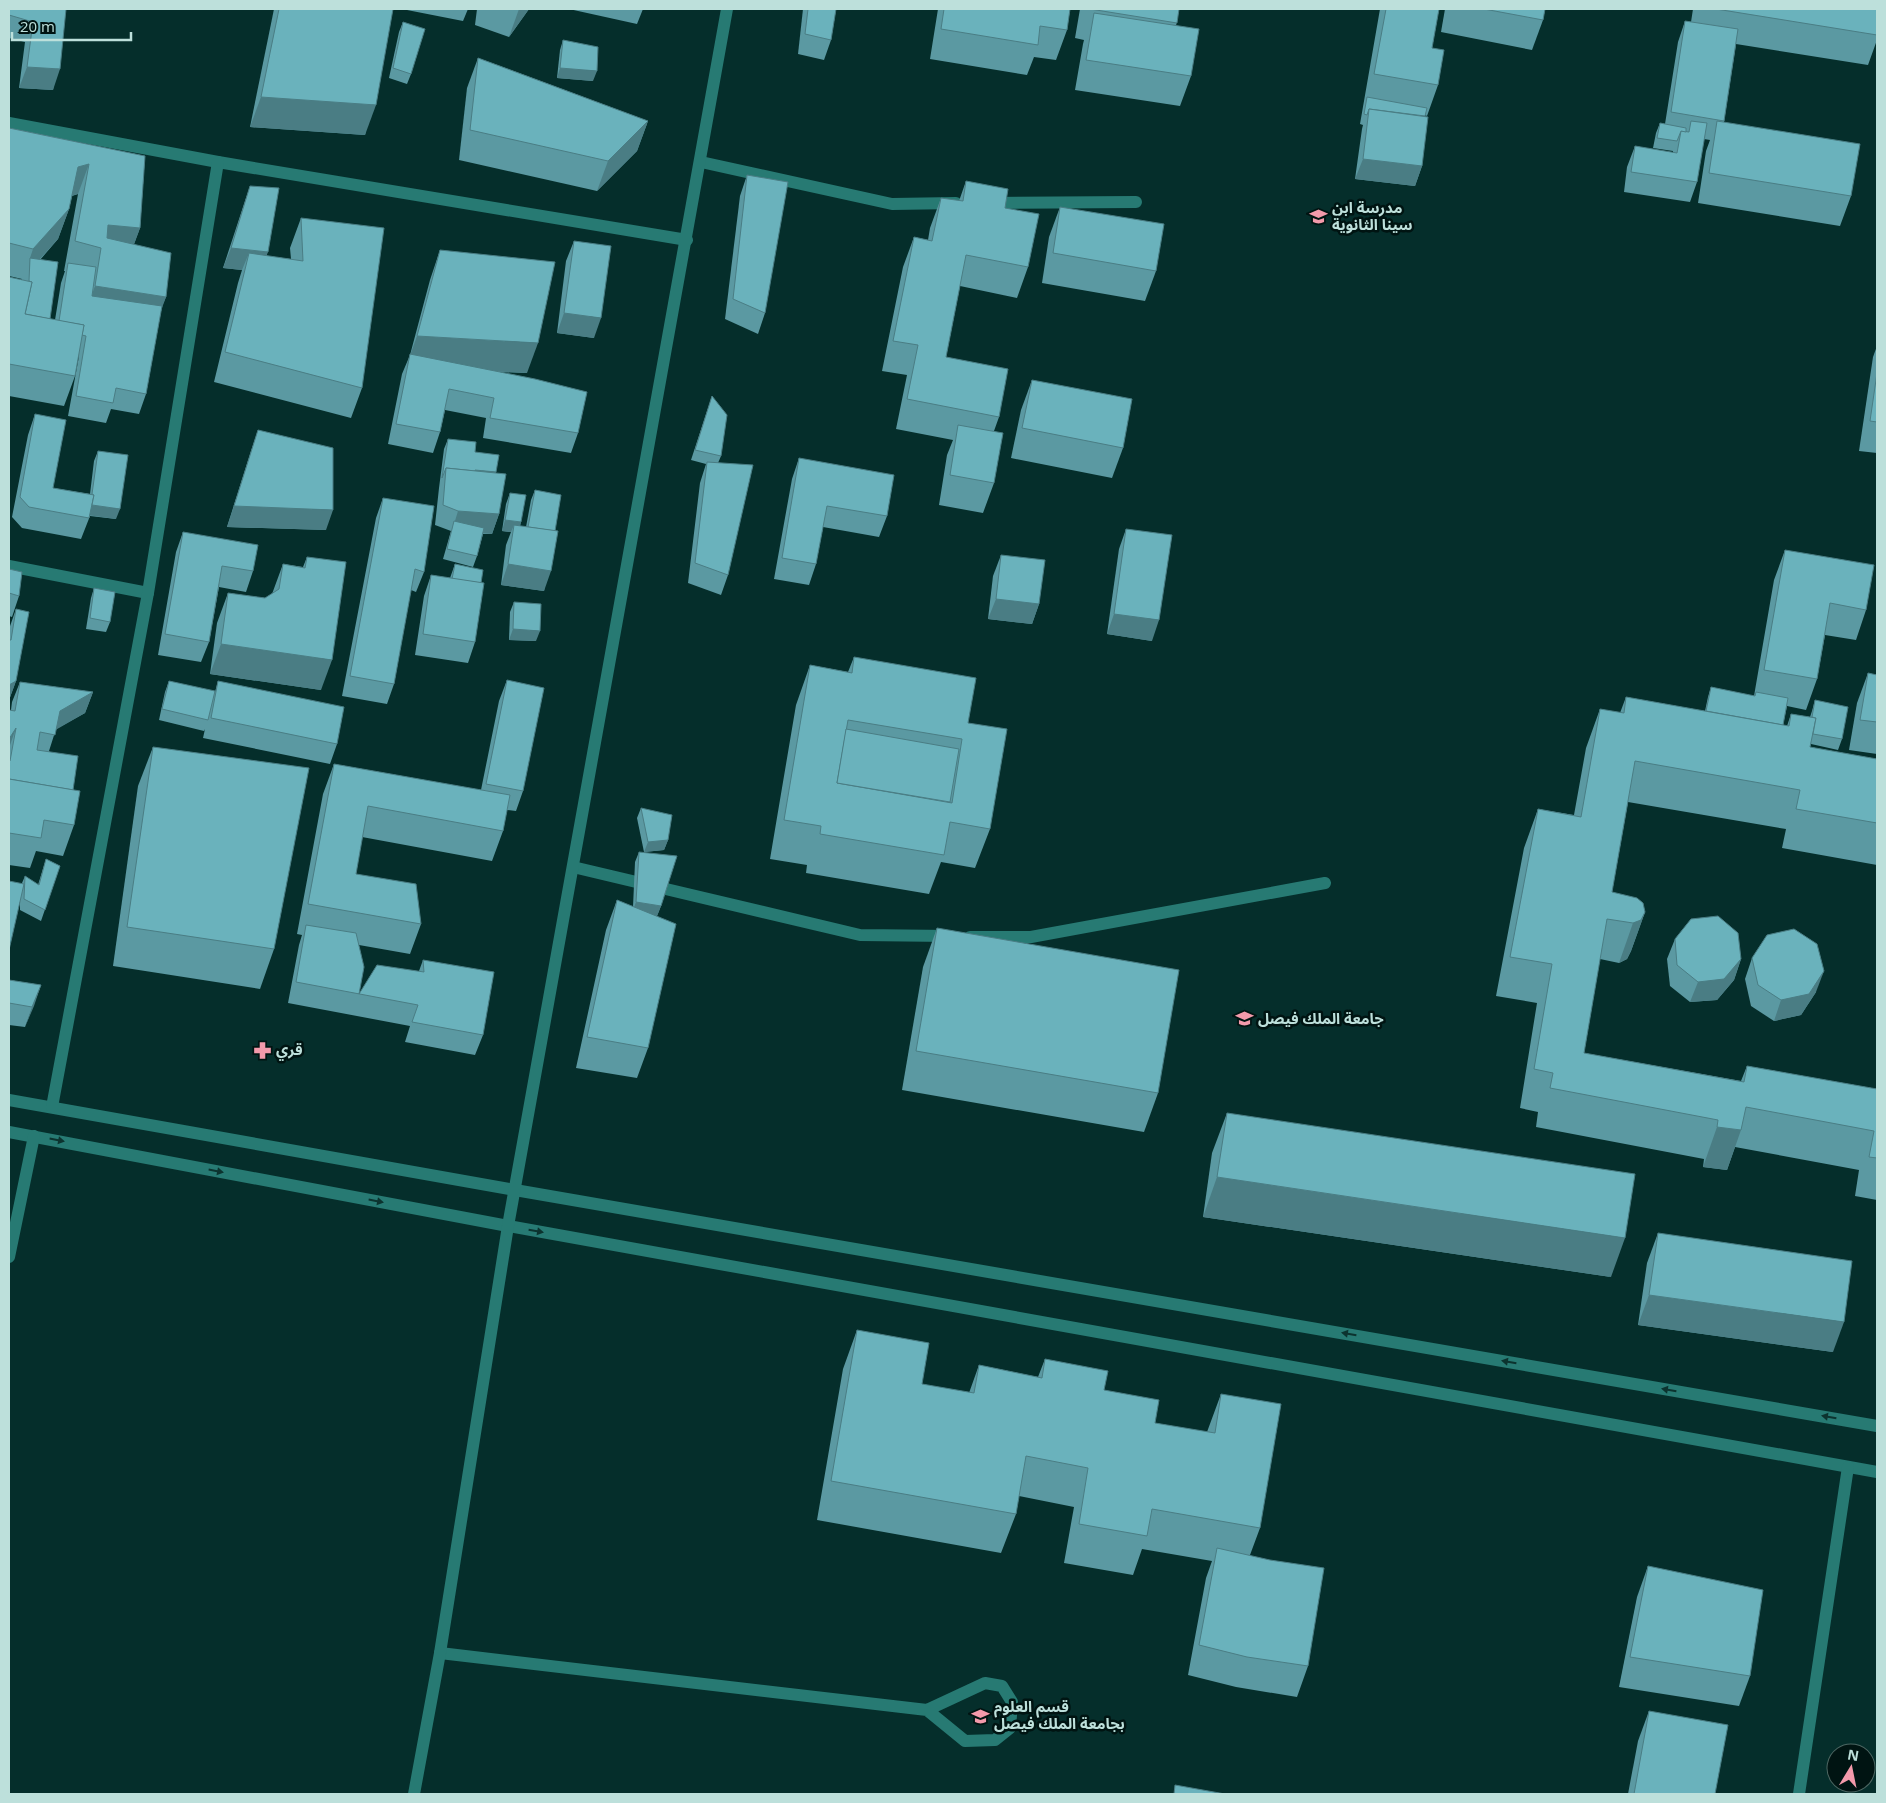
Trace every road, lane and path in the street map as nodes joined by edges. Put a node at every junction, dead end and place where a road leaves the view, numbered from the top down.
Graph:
1 (727, 9) edge
2 (9, 123) edge
3 (218, 162) junction
4 (700, 162) junction
5 (1136, 202) dead end
6 (687, 240) junction
7 (9, 566) edge
8 (148, 593) junction
9 (573, 867) junction
10 (1325, 883) dead end
11 (9, 1100) edge
12 (52, 1107) junction
13 (9, 1132) edge
14 (34, 1136) junction
15 (515, 1190) junction
16 (508, 1226) junction
17 (9, 1257) edge
18 (1877, 1426) edge
19 (1848, 1467) junction
20 (1877, 1472) edge
21 (440, 1653) junction
22 (927, 1710) junction
23 (414, 1794) edge
24 (1799, 1794) edge

1 - 4 street
2 - 3 street
3 - 6 street
3 - 8 street
4 - 5 street
4 - 6 street
6 - 9 street
7 - 8 street
8 - 12 street
9 - 10 street
9 - 15 street
11 - 12 street
12 - 15 street
13 - 14 street
14 -> 16 street
14 - 17 street
15 - 16 street
18 -> 15 street
16 -> 19 street
16 - 21 street
19 - 20 street
19 - 24 street
21 - 22 street
21 - 23 street
22 - 22 street

